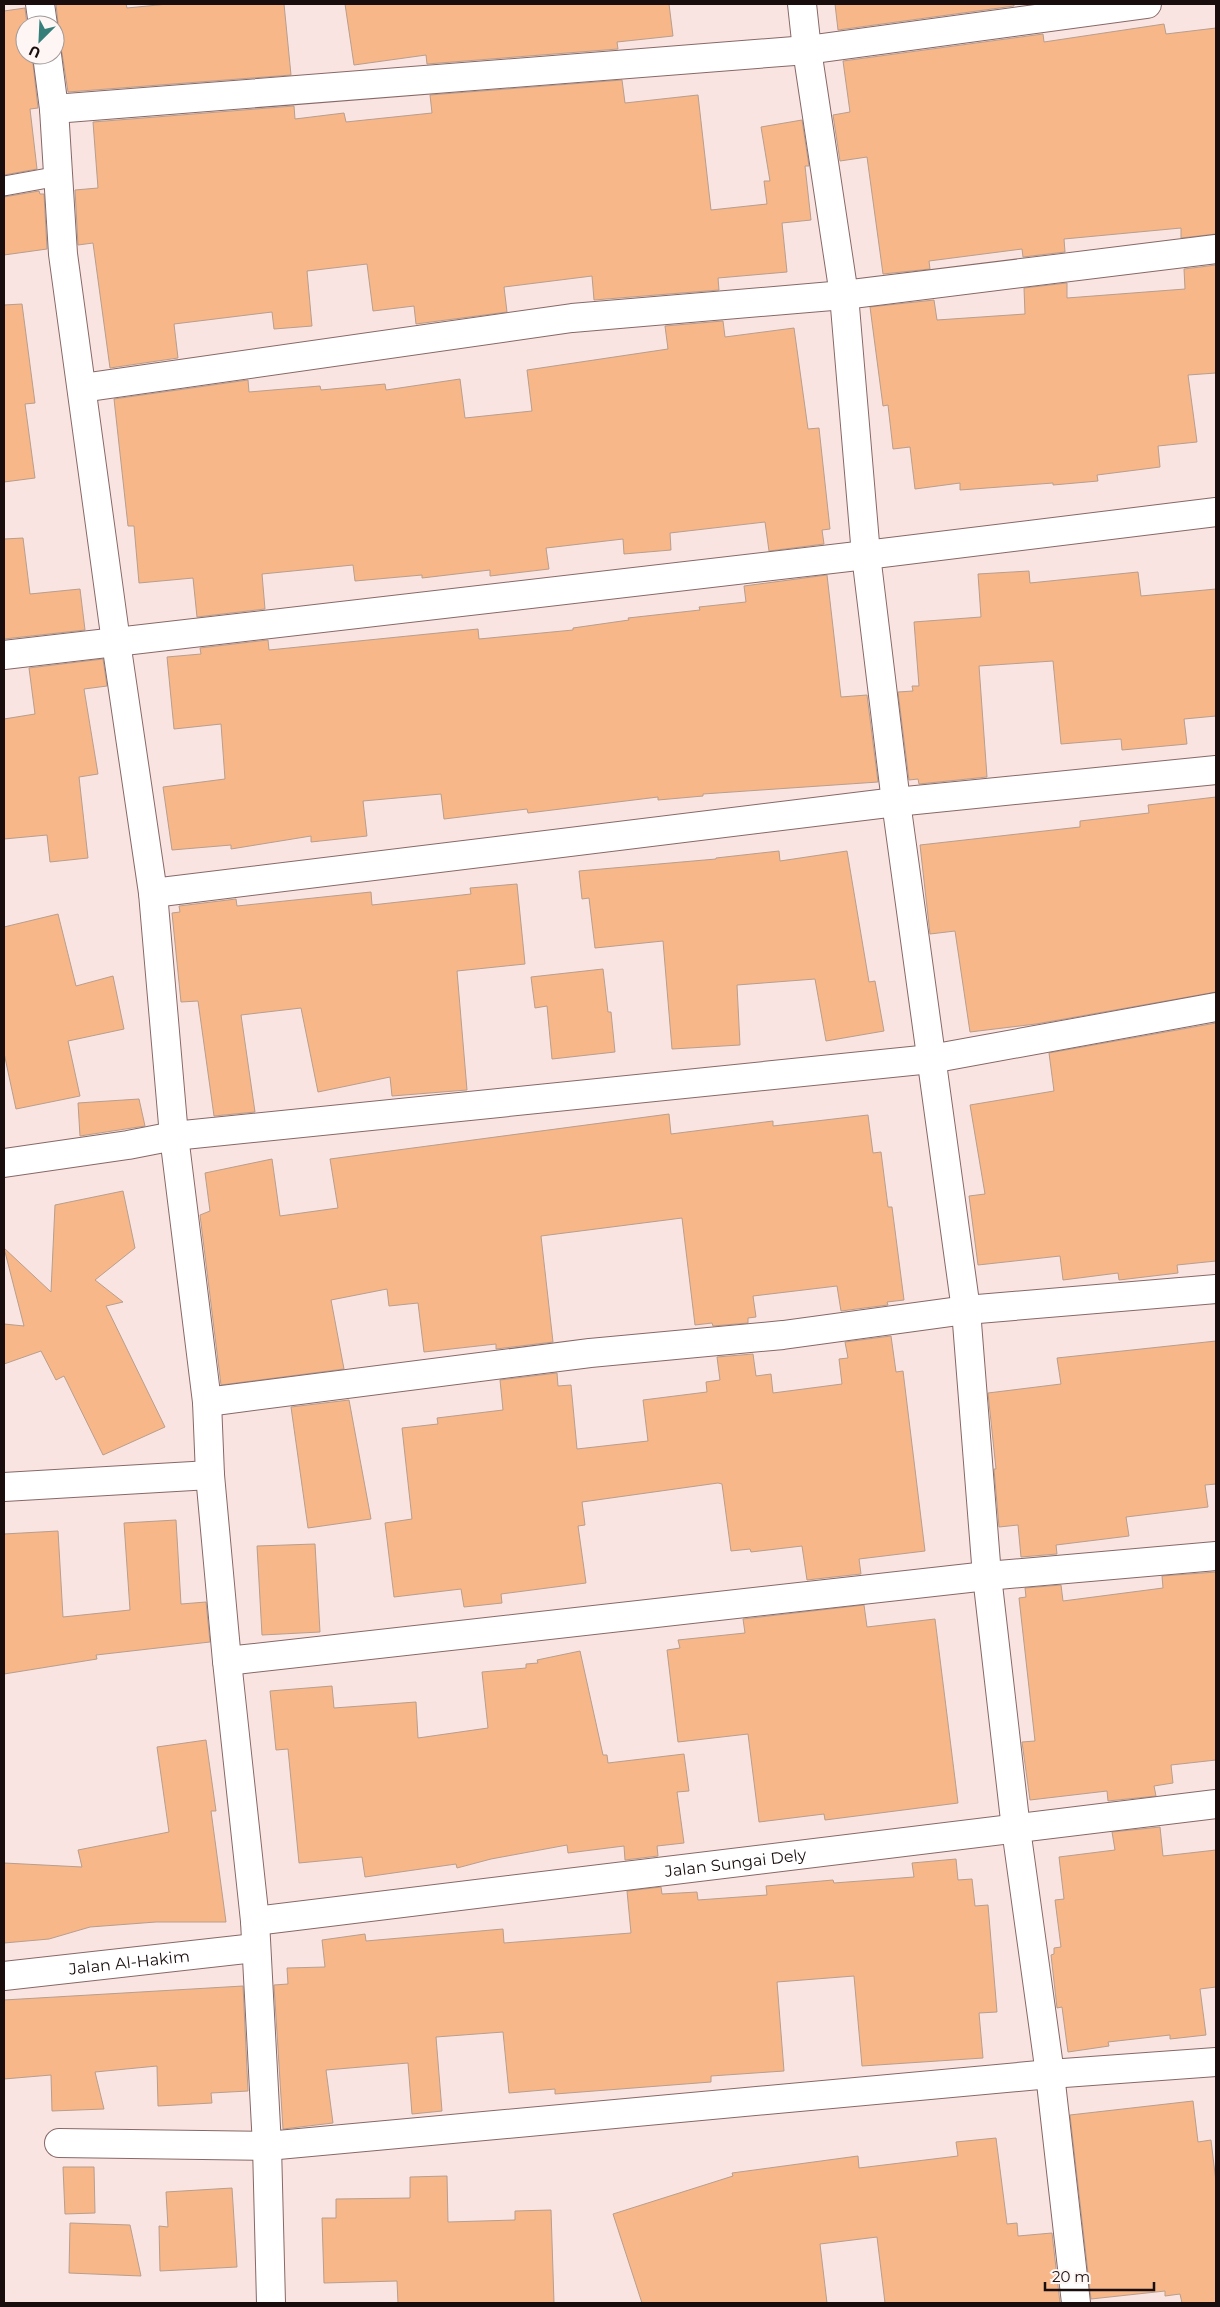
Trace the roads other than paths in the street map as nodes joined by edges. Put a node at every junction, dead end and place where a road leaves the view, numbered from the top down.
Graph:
1 (802, 4) edge
2 (1148, 4) edge
3 (807, 50) junction
4 (48, 65) edge
5 (54, 110) junction
6 (59, 176) junction
7 (4, 186) edge
8 (1216, 249) edge
9 (844, 296) junction
10 (82, 388) junction
11 (1216, 512) edge
12 (866, 556) junction
13 (116, 642) junction
14 (4, 655) edge
15 (1216, 770) edge
16 (896, 802) junction
17 (153, 893) junction
18 (1216, 1007) edge
19 (930, 1059) junction
20 (174, 1136) junction
21 (4, 1163) edge
22 (1216, 1289) edge
23 (966, 1310) junction
24 (207, 1402) junction
25 (210, 1475) junction
26 (4, 1487) edge
27 (1216, 1556) edge
28 (987, 1576) junction
29 (227, 1661) junction
30 (1216, 1804) edge
31 (1016, 1829) junction
32 (255, 1921) junction
33 (255, 1948) junction
34 (4, 1976) edge
35 (1216, 2062) edge
36 (1050, 2074) junction
37 (59, 2143) dead end
38 (267, 2146) junction
39 (271, 2303) edge
40 (1076, 2303) edge

1 - 3 street
2 - 3 street
3 - 5 street
3 - 9 street
4 - 5 street
5 - 6 street
6 - 7 lane
6 - 10 street
8 - 9 street
9 - 10 street
9 - 12 street
10 - 13 street
11 - 12 street
12 - 13 street
12 - 16 street
13 - 14 street
13 - 17 street
15 - 16 street
16 - 17 street
16 - 19 street
17 - 20 street
18 - 19 street
19 - 20 street
19 - 23 street
20 - 21 street
20 - 24 street
22 - 23 street
23 - 24 street
23 - 28 street
24 - 25 street
25 - 26 street
25 - 29 street
27 - 28 street
28 - 29 street
28 - 31 street
29 - 32 street
30 - 31 street, Jalan Sungai Dely
31 - 32 street, Jalan Sungai Dely
31 - 36 street
32 - 33 street
33 - 34 street, Jalan Al-Hakim
33 - 38 street
35 - 36 street
36 - 38 street
36 - 40 street
37 - 38 street
38 - 39 street

